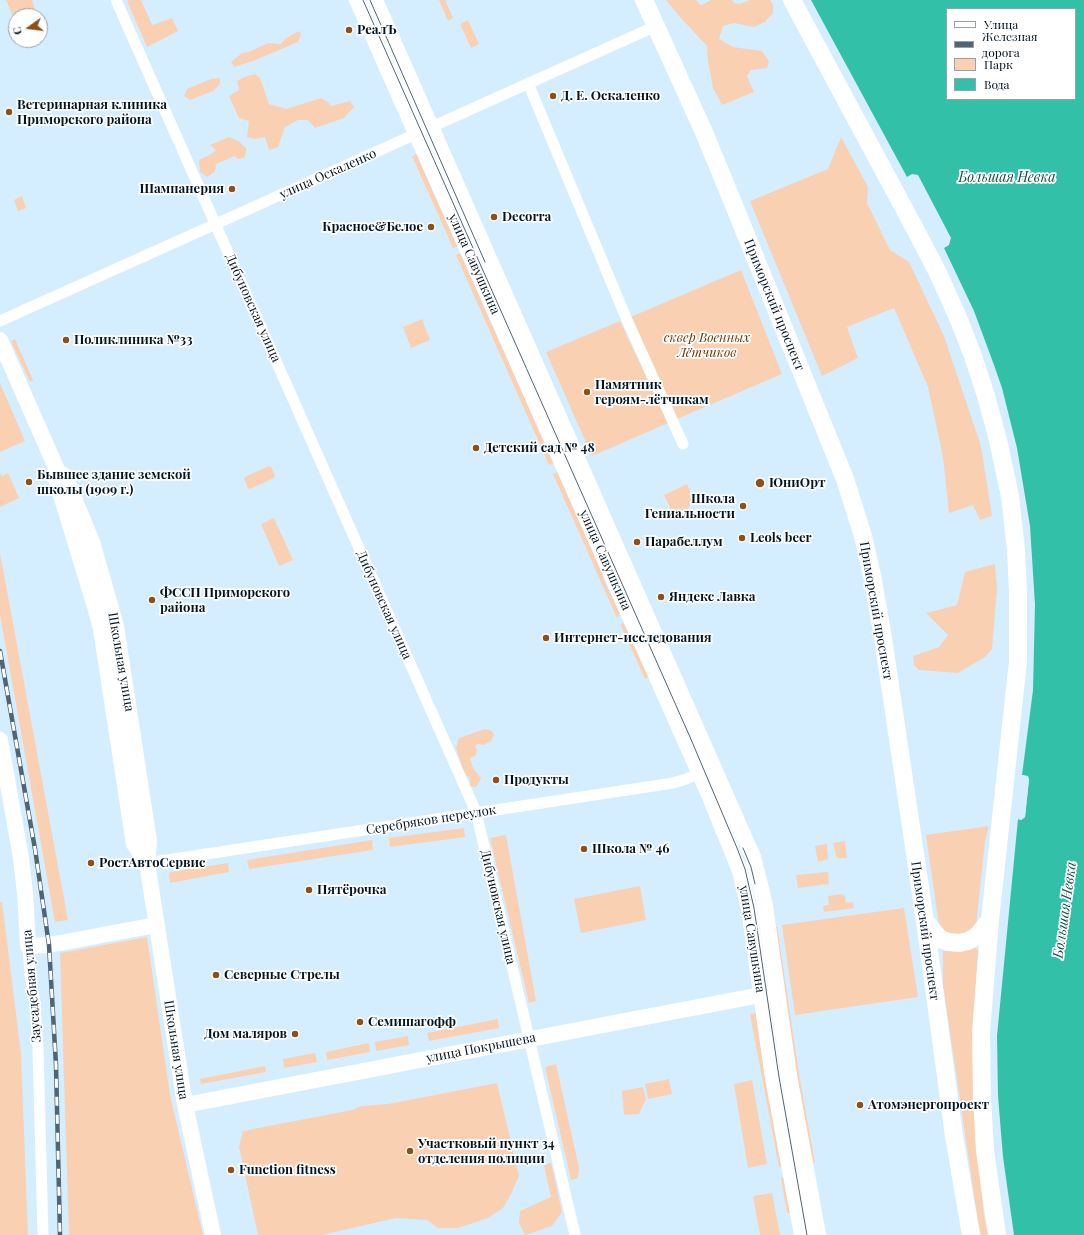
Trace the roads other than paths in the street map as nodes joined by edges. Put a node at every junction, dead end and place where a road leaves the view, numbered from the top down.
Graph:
1 (116, 0) edge
2 (357, 0) edge
3 (375, 0) edge
4 (644, 0) edge
5 (792, 0) edge
6 (656, 26) junction
7 (528, 83) junction
8 (431, 127) junction
9 (417, 134) junction
10 (216, 224) junction
11 (0, 321) edge
12 (0, 340) edge
13 (683, 444) dead end
14 (0, 740) edge
15 (714, 767) junction
16 (699, 774) junction
17 (476, 812) junction
18 (146, 863) junction
19 (990, 920) junction
20 (925, 921) junction
21 (156, 925) junction
22 (28, 946) junction
23 (769, 994) junction
24 (529, 1038) junction
25 (185, 1105) junction
26 (43, 1235) edge
27 (213, 1235) edge
28 (575, 1235) edge
29 (802, 1235) edge
30 (818, 1235) edge
31 (971, 1235) edge
32 (997, 1235) edge

1 - 10 street, Дибуновская улица
2 - 9 main road, улица Савушкина
3 - 8 main road, улица Савушкина
4 - 6 main road, Приморский проспект
5 - 19 main road
6 - 7 street, улица Оскаленко
6 - 20 main road, Приморский проспект
7 - 8 street, улица Оскаленко
7 - 13 street
8 - 9 street, улица Оскаленко
8 - 15 main road, улица Савушкина
9 - 10 street, улица Оскаленко
9 - 16 main road, улица Савушкина
10 - 11 street, улица Оскаленко
10 - 17 street, Дибуновская улица
12 - 18 main road, Школьная улица
14 - 22 main road, Заусадебная улица
15 - 16 street, Серебряков переулок
15 - 23 main road, улица Савушкина
16 - 17 street, Серебряков переулок
16 - 23 main road, улица Савушкина
17 - 18 street, Серебряков переулок
17 - 24 street, Дибуновская улица
18 - 21 main road, Школьная улица
19 - 20 main road
19 - 32 main road
20 - 31 main road, Приморский проспект
21 - 22 main road
21 - 25 main road, Школьная улица
22 - 26 street, Заусадебная улица
23 - 24 main road, улица Покрышева
23 - 29 main road, улица Савушкина
23 - 30 main road, улица Савушкина
24 - 25 main road, улица Покрышева
24 - 28 street, Дибуновская улица
25 - 27 main road, Школьная улица

